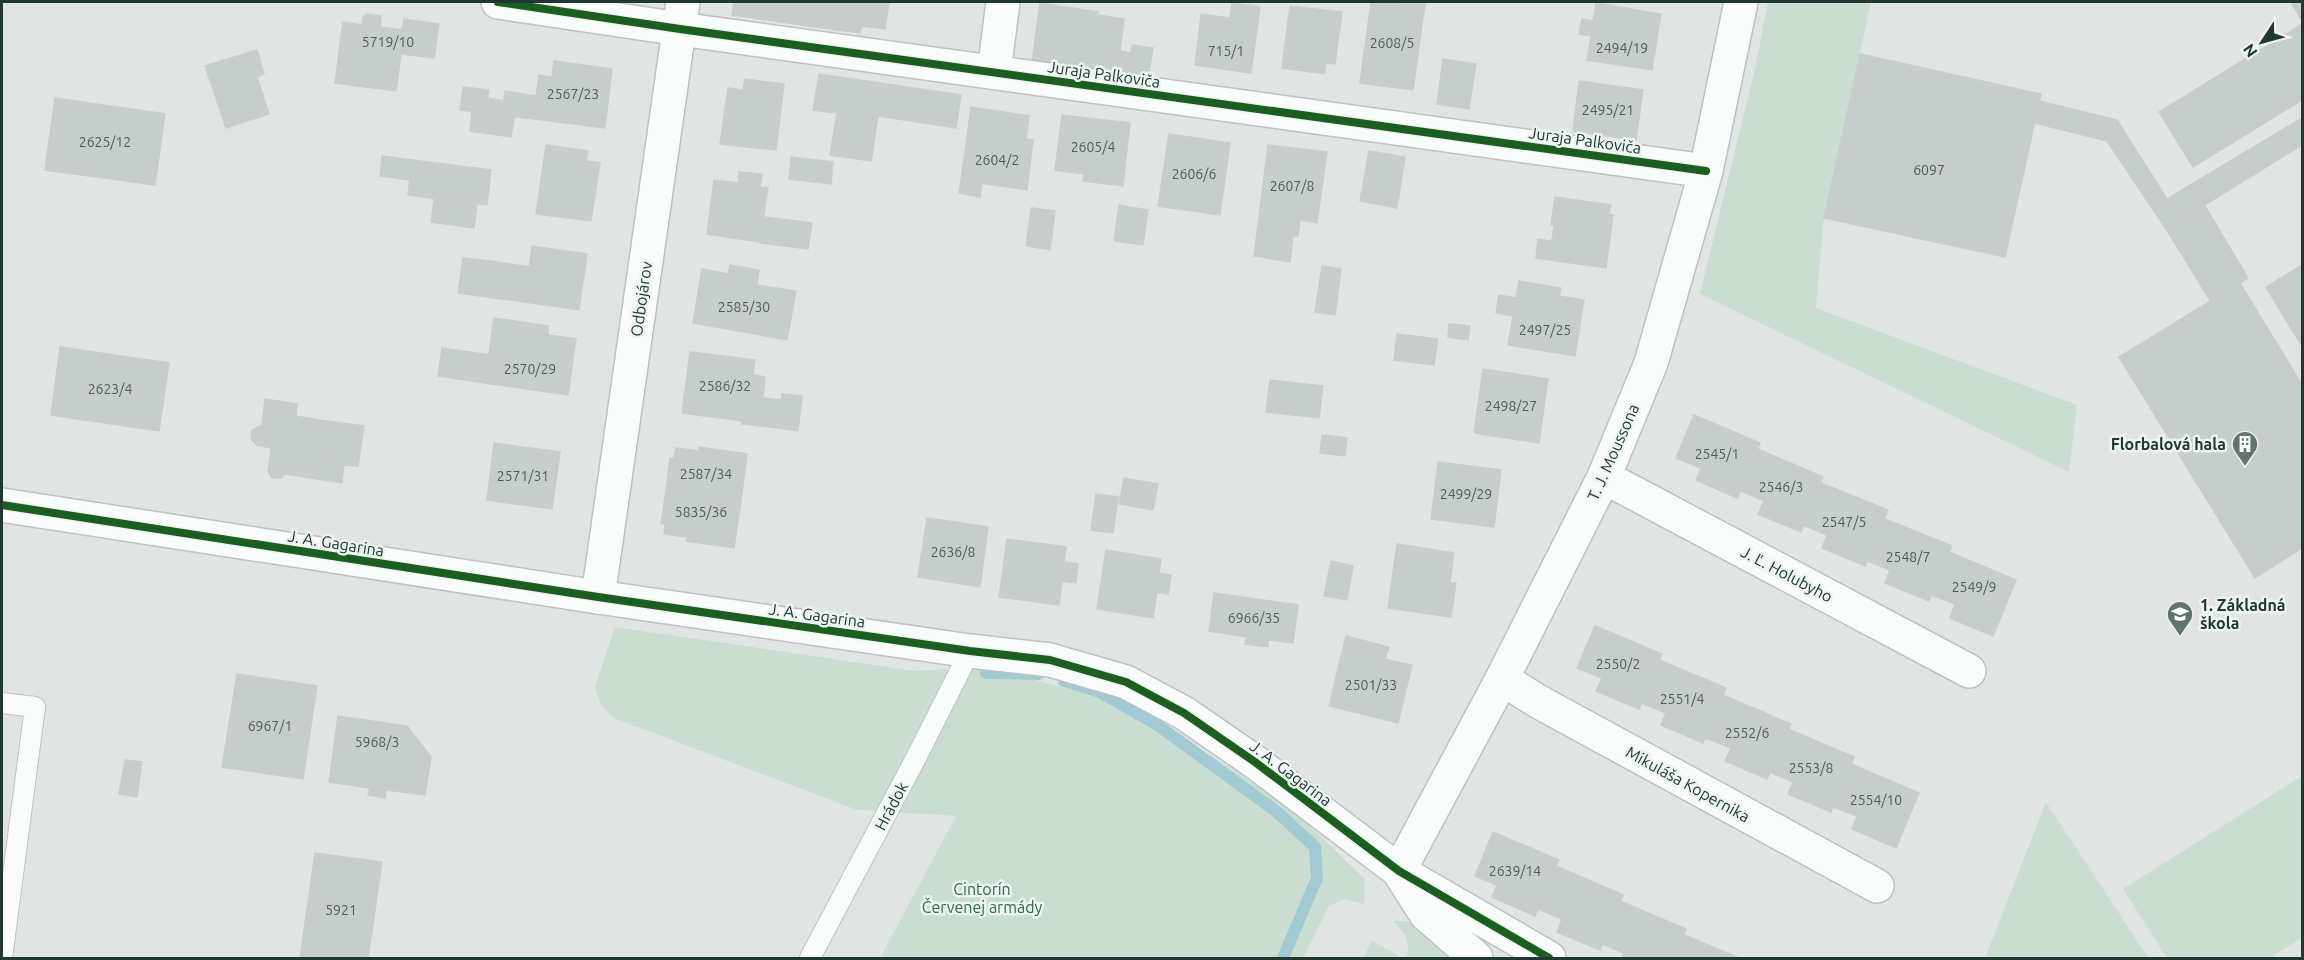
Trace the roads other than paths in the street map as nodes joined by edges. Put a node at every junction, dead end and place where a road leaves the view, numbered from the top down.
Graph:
1 (498, 2) edge
2 (1003, 2) edge
3 (1741, 2) edge
4 (681, 15) edge
5 (994, 72) junction
6 (1706, 171) junction
7 (1604, 477) junction
8 (2, 505) edge
9 (598, 597) junction
10 (969, 651) junction
11 (1969, 671) dead end
12 (1502, 679) junction
13 (2, 703) edge
14 (9, 853) edge
15 (1399, 871) junction
16 (1877, 886) dead end
17 (2, 958) edge
18 (810, 958) edge
19 (1476, 958) edge
20 (1549, 958) edge

1 - 4 street, Juraja Palkoviča
2 - 5 street
3 - 6 street, T. J. Moussona
4 - 5 street, Juraja Palkoviča
4 - 9 street, Odbojárov
5 - 6 street, Juraja Palkoviča
6 - 7 street, T. J. Moussona
7 - 11 street, J. Ľ. Holubyho
7 - 12 street, T. J. Moussona
8 - 9 street, J. A. Gagarina
9 - 10 street, J. A. Gagarina
10 - 15 street, J. A. Gagarina
10 - 18 lane, Hrádok
12 - 15 street, T. J. Moussona
12 - 16 street, Mikuláša Kopernika
13 - 14 lane
14 - 17 lane
15 - 19 street
15 - 20 street, J. A. Gagarina

